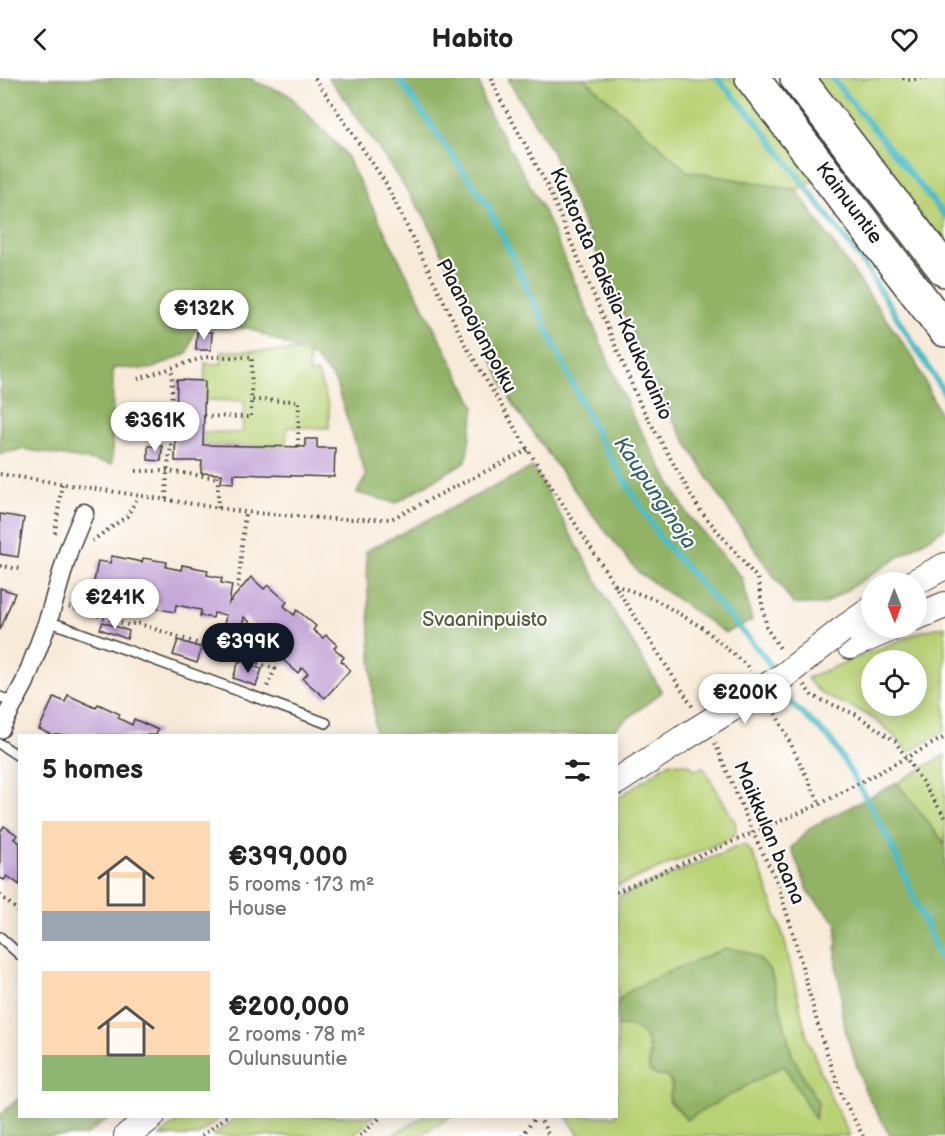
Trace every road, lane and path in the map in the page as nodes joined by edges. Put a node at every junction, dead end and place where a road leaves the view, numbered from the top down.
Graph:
1 (315, 78) edge
2 (492, 78) edge
3 (752, 78) edge
4 (797, 78) edge
5 (903, 78) edge
6 (927, 78) edge
7 (945, 270) edge
8 (945, 330) edge
9 (172, 368) junction
10 (138, 380) dead end
11 (251, 400) junction
12 (204, 416) dead end
13 (298, 447) dead end
14 (528, 450) junction
15 (136, 471) dead end
16 (167, 471) junction
17 (0, 474) edge
18 (166, 499) junction
19 (218, 508) junction
20 (245, 512) junction
21 (84, 513) dead end
22 (0, 566) edge
23 (945, 566) edge
24 (21, 569) dead end
25 (927, 576) edge
26 (615, 585) junction
27 (238, 588) dead end
28 (945, 605) edge
29 (67, 606) dead end
30 (927, 612) edge
31 (48, 621) junction
32 (861, 621) edge
33 (861, 635) edge
34 (846, 638) junction
35 (790, 669) junction
36 (752, 675) dead end
37 (263, 699) junction
38 (7, 700) edge
39 (771, 704) dead end
40 (694, 709) dead end
41 (326, 723) dead end
42 (0, 729) edge
43 (945, 737) edge
44 (713, 738) dead end
45 (0, 744) edge
46 (18, 756) edge
47 (906, 759) junction
48 (618, 781) edge
49 (820, 804) junction
50 (945, 818) edge
51 (753, 833) junction
52 (618, 890) edge
53 (0, 896) edge
54 (18, 911) edge
55 (0, 937) edge
56 (18, 953) edge
57 (150, 1118) edge
58 (224, 1118) edge
59 (380, 1118) edge
60 (536, 1118) edge
61 (538, 1118) edge
62 (127, 1136) edge
63 (202, 1136) edge
64 (360, 1136) edge
65 (522, 1136) edge
66 (549, 1136) edge
67 (863, 1136) edge

1 - 14 path, Plaanaojanpolku
2 - 35 path, Kuntorata Raksila-Kaukovainio
3 - 8 highway, Kainuuntie
4 - 7 highway, Kainuuntie
5 - 6 path
9 - 10 path
9 - 11 path
9 - 16 path
11 - 12 path
11 - 13 path
14 - 20 path
14 - 26 path, Plaanaojanpolku
15 - 16 path
16 - 18 path
16 - 19 path
17 - 18 path
18 - 19 path
19 - 20 path
20 - 27 path
21 - 31 street
22 - 24 path
23 - 25 main road
26 - 36 path
26 - 40 path
28 - 30 main road
29 - 37 path
31 - 37 lane
31 - 38 street
32 - 34 main road
33 - 34 main road
34 - 35 main road, bridge
35 - 47 path, Kuntorata Raksila-Kaukovainio
35 - 48 main road, bridge
37 - 41 lane
38 - 42 street
39 - 49 path
43 - 47 path
44 - 51 path, Maikkulan baana
45 - 46 lane
47 - 49 path
47 - 50 path, Kuntorata Raksila-Kaukovainio
49 - 51 path
51 - 52 path
51 - 67 path, Maikkulan baana
53 - 54 path
55 - 56 lane
57 - 62 main road
58 - 63 path
59 - 64 path
60 - 65 path
61 - 66 path

